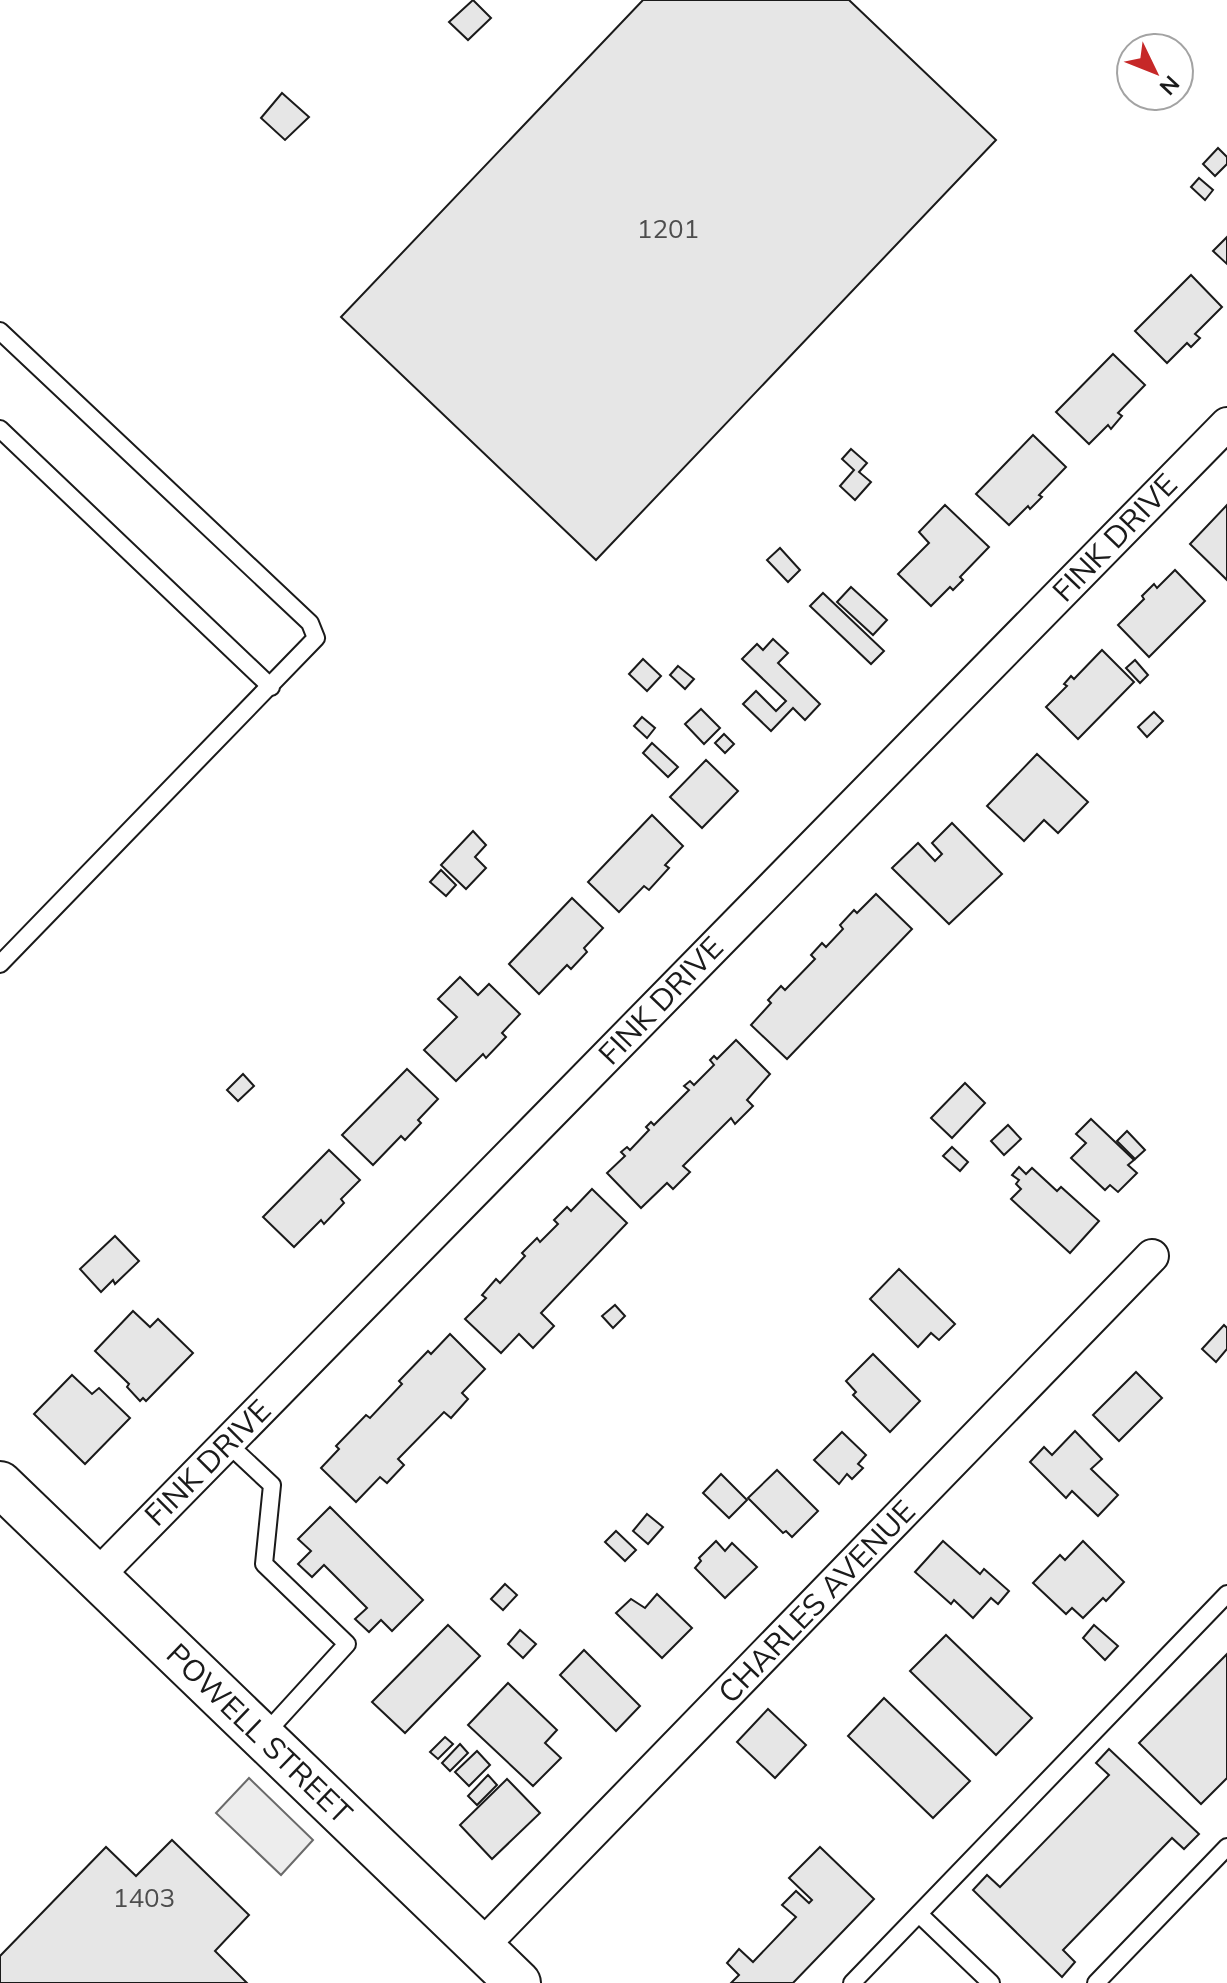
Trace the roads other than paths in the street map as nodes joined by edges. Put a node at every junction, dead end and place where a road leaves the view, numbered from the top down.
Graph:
1 (0, 331) edge
2 (1227, 424) edge
3 (0, 429) edge
4 (271, 687) junction
5 (0, 964) edge
6 (1152, 1256) dead end
7 (227, 1443) junction
8 (0, 1484) edge
9 (96, 1577) junction
10 (1227, 1594) edge
11 (262, 1737) junction
12 (1227, 1847) edge
13 (919, 1914) junction
14 (481, 1947) junction
15 (518, 1983) edge
16 (852, 1983) edge
17 (991, 1983) edge
18 (1096, 1983) edge

1 - 4 lane
2 - 7 street, FINK DRIVE
3 - 4 lane
4 - 5 lane
6 - 14 street, CHARLES AVENUE
7 - 9 street, FINK DRIVE
7 - 11 lane
8 - 9 street, POWELL STREET
9 - 11 street, POWELL STREET
10 - 13 lane
11 - 14 street, POWELL STREET
12 - 18 lane
13 - 16 lane
13 - 17 lane
14 - 15 street, POWELL STREET

